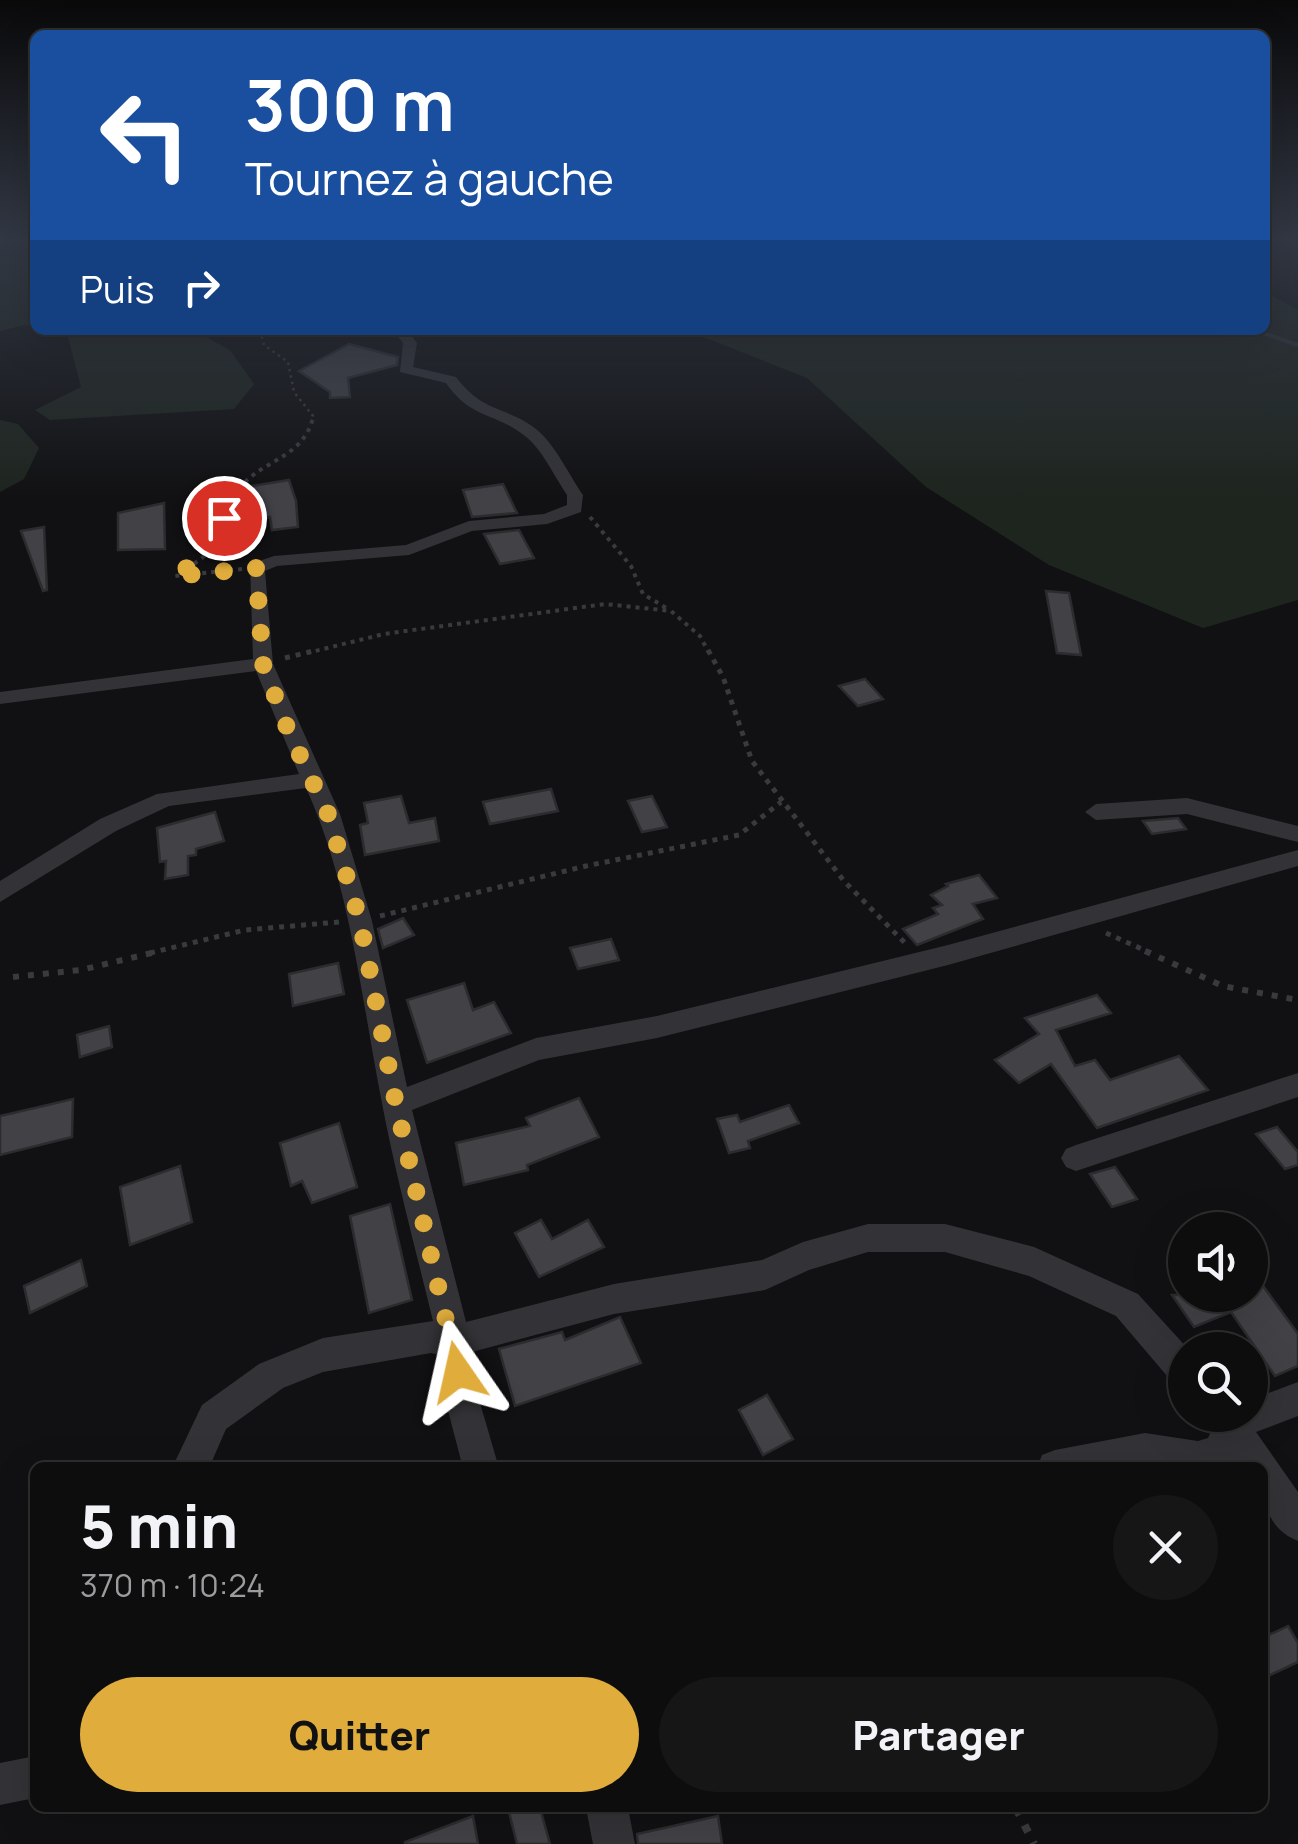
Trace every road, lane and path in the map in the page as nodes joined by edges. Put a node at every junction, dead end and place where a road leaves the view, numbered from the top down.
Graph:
1 (261, 335) edge
2 (404, 335) edge
3 (575, 508) junction
4 (256, 568) junction
5 (671, 611) junction
6 (263, 664) junction
7 (0, 698) edge
8 (312, 780) junction
9 (781, 802) junction
10 (1096, 812) dead end
11 (1298, 834) edge
12 (1298, 858) edge
13 (0, 893) edge
14 (1076, 920) junction
15 (360, 921) junction
16 (921, 962) junction
17 (13, 978) dead end
18 (1298, 1000) edge
19 (1298, 1085) edge
20 (396, 1104) junction
21 (1076, 1158) dead end
22 (454, 1341) junction
23 (1168, 1352) edge
24 (1298, 1400) edge
25 (1268, 1408) edge
26 (1225, 1432) edge
27 (1235, 1432) edge
28 (193, 1462) edge
29 (479, 1462) edge
30 (1087, 1462) edge
31 (1256, 1462) edge
32 (1268, 1479) edge
33 (1298, 1523) edge
34 (30, 1778) edge
35 (0, 1784) edge
36 (608, 1812) edge
37 (1018, 1812) edge
38 (614, 1844) edge
39 (1034, 1844) edge

1 - 4 path
2 - 3 street
3 - 4 street
3 - 5 path
4 - 6 street
5 - 6 path
5 - 9 path
6 - 7 street
6 - 8 street
8 - 13 street
8 - 15 street
9 - 15 path
9 - 16 path
10 - 11 street
12 - 14 street
14 - 16 street
14 - 18 path
15 - 17 path
15 - 20 street
16 - 20 street
19 - 21 street
20 - 22 street
22 - 23 street
22 - 28 street
22 - 29 street
24 - 25 street
26 - 30 street
27 - 31 street
32 - 33 street
34 - 35 street
36 - 38 street
37 - 39 path

